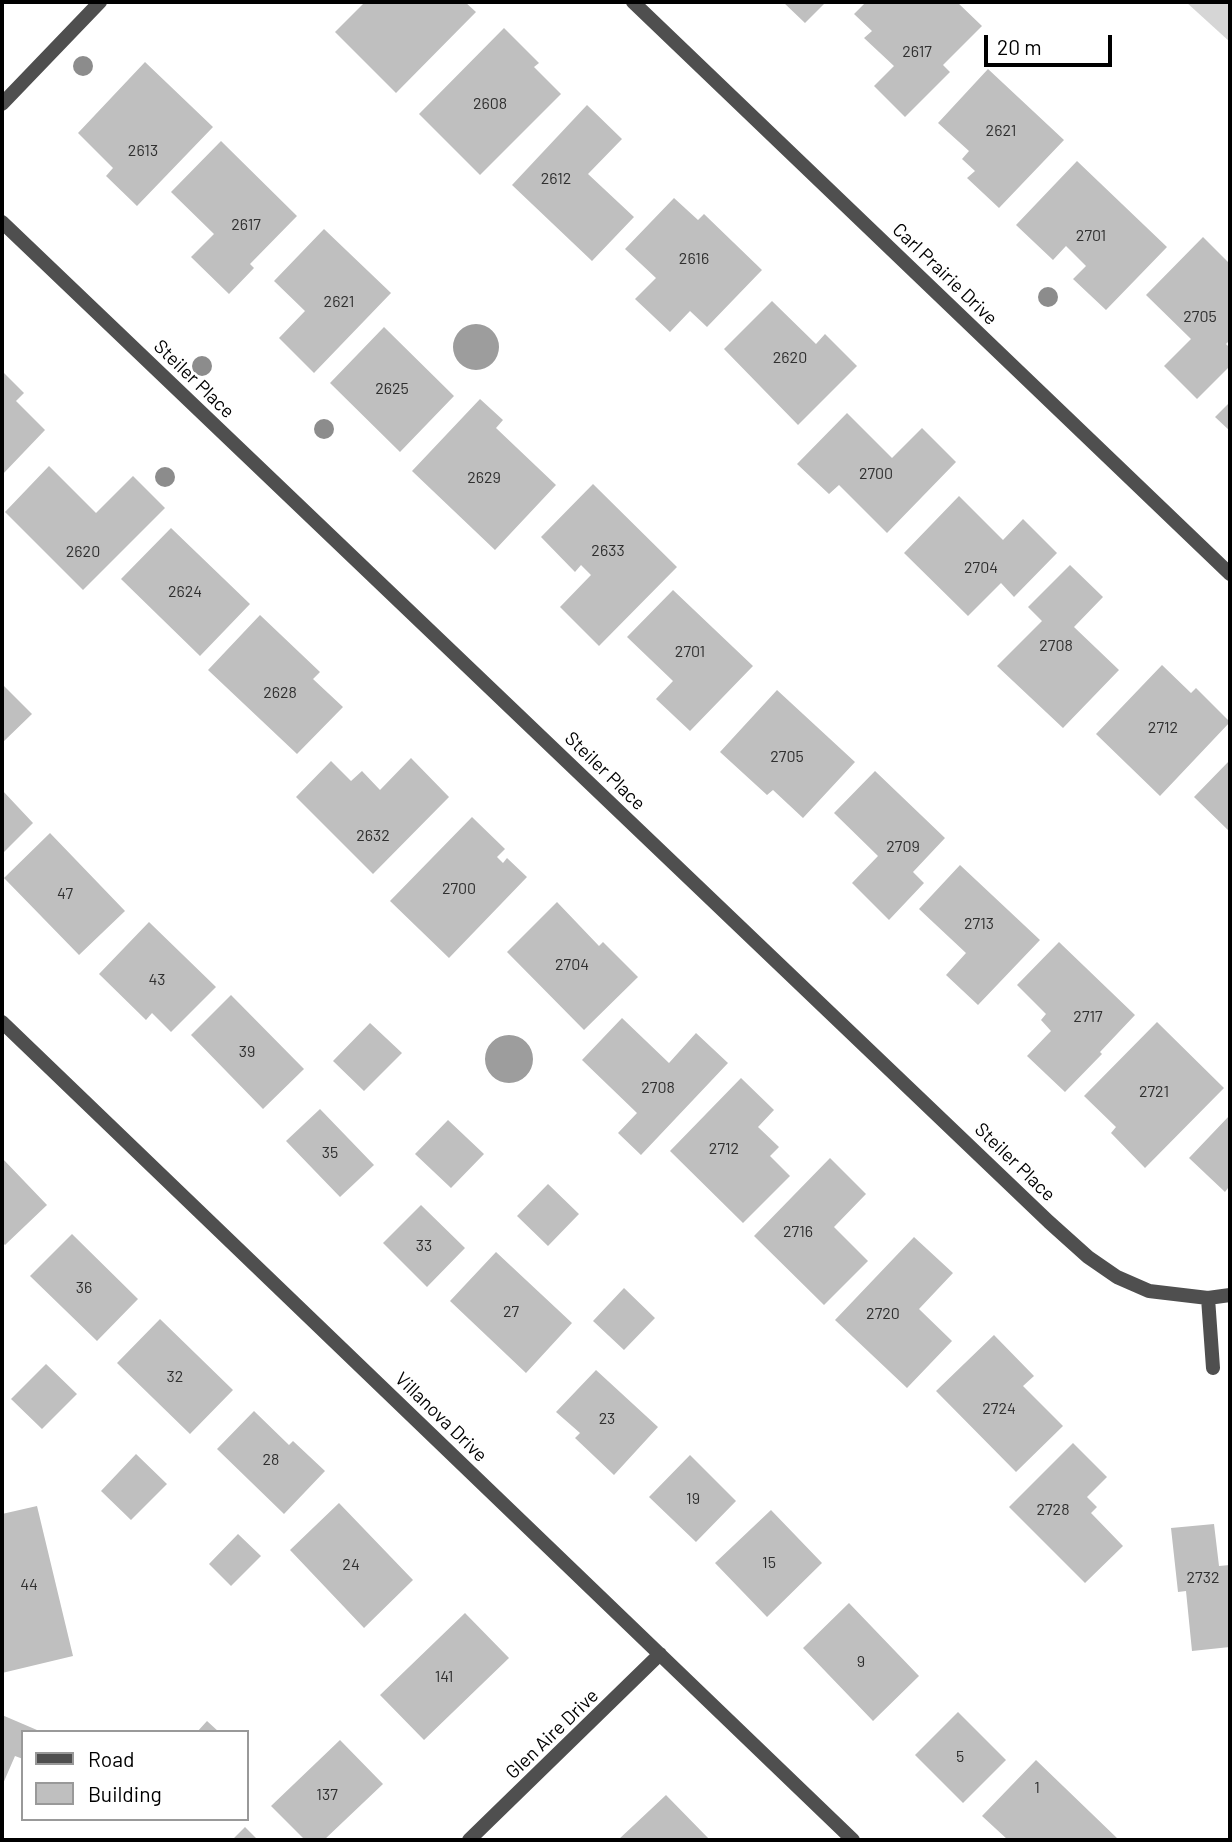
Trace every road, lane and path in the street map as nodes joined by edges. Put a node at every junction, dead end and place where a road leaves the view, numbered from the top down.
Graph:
1 (100, 2) edge
2 (633, 2) edge
3 (2, 104) edge
4 (2, 222) edge
5 (1230, 574) edge
6 (2, 1022) edge
7 (1230, 1295) edge
8 (1208, 1298) junction
9 (1213, 1367) dead end
10 (660, 1654) junction
11 (469, 1840) edge
12 (853, 1840) edge

1 - 3 street
2 - 5 street, Carl Prairie Drive
4 - 8 street, Steiler Place
6 - 10 street, Villanova Drive
7 - 8 street, Steiler Place
8 - 9 street
10 - 11 street, Glen Aire Drive
10 - 12 street, Villanova Drive

